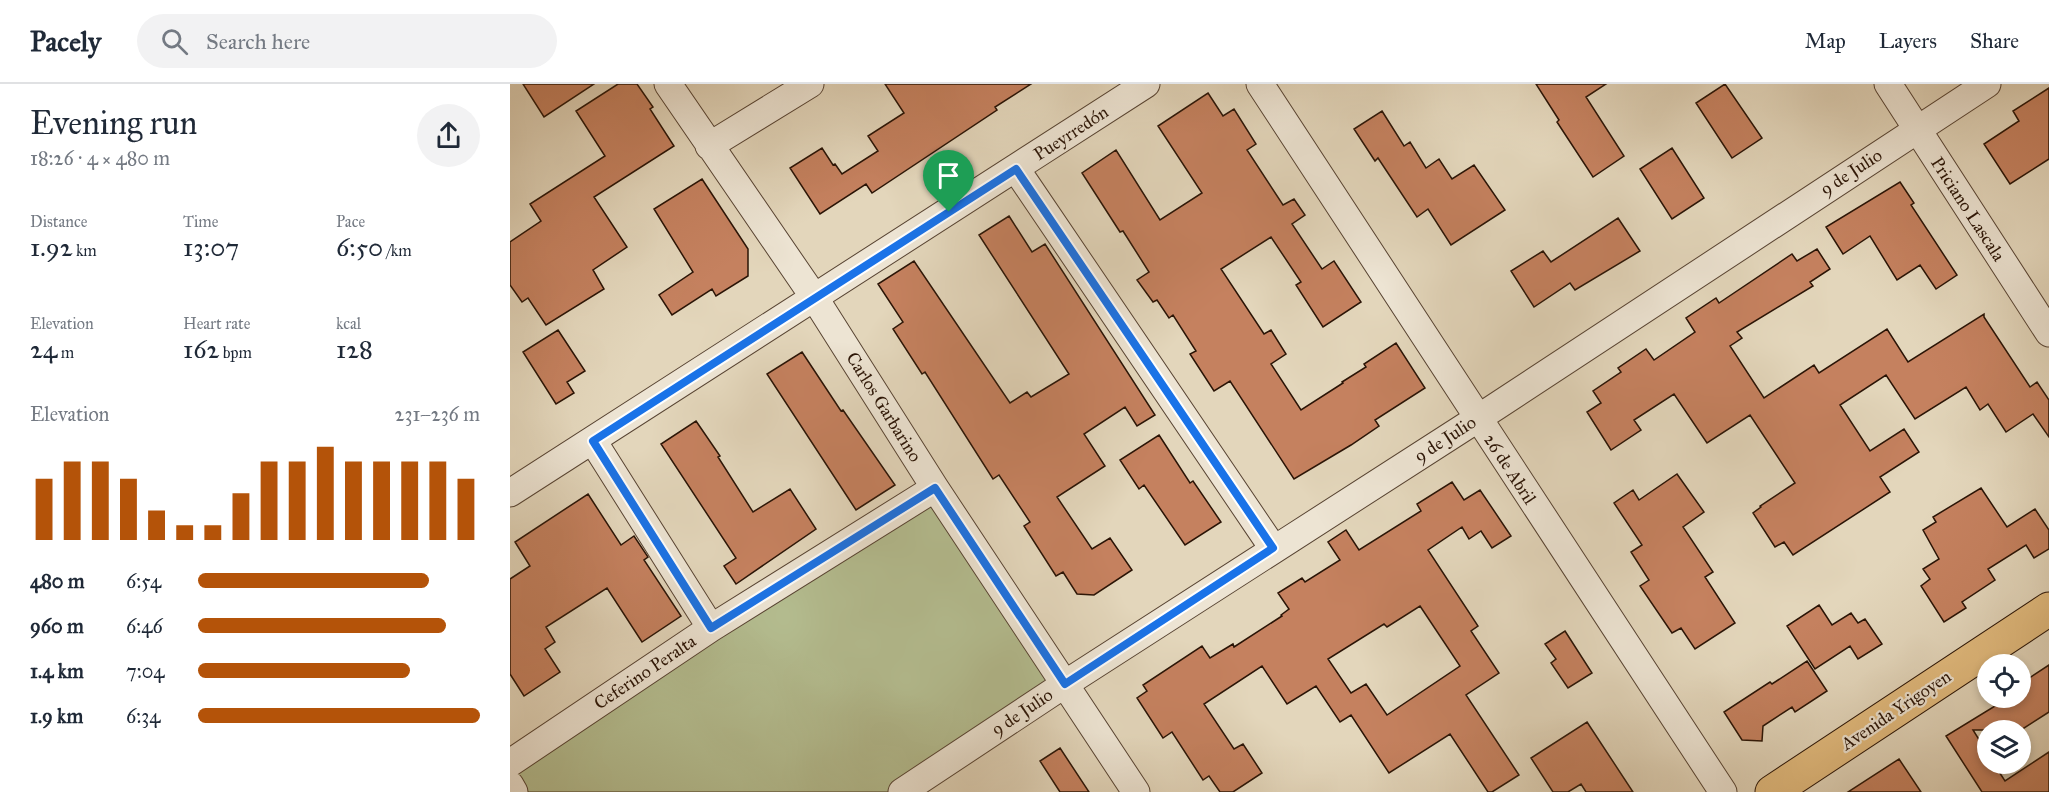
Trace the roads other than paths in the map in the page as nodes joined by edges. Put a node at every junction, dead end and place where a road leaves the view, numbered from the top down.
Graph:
1 (668, 84) edge
2 (810, 84) edge
3 (1146, 84) edge
4 (1260, 84) edge
5 (1888, 84) edge
6 (1987, 84) edge
7 (1917, 129) junction
8 (709, 146) junction
9 (1016, 169) junction
10 (814, 297) junction
11 (2049, 333) edge
12 (1477, 418) junction
13 (593, 441) junction
14 (935, 488) junction
15 (510, 493) edge
16 (1273, 548) junction
17 (2049, 609) edge
18 (711, 628) junction
19 (1065, 684) junction
20 (510, 764) edge
21 (510, 785) edge
22 (514, 792) edge
23 (902, 792) edge
24 (1136, 792) edge
25 (1723, 792) edge
26 (1772, 792) edge

1 - 8 street, Carlos Garbarino
2 - 8 street
3 - 9 street, Pueyrredón
4 - 12 street, 26 de Abril
5 - 7 street, Priciano Lascala
6 - 7 street, 9 de Julio
7 - 11 street, Priciano Lascala
7 - 12 street, 9 de Julio
8 - 10 street, Carlos Garbarino
9 - 10 street, Pueyrredón
9 - 16 street
10 - 13 street, Pueyrredón
10 - 14 street, Carlos Garbarino
12 - 16 street, 9 de Julio
12 - 25 street, 26 de Abril
13 - 15 street, Pueyrredón
13 - 18 street
14 - 18 street, Ceferino Peralta
14 - 19 street, Carlos Garbarino
16 - 19 street, 9 de Julio
17 - 26 main road, Avenida Yrigoyen
18 - 20 street, Ceferino Peralta
19 - 23 street, 9 de Julio
19 - 24 street, Carlos Garbarino
21 - 22 street

